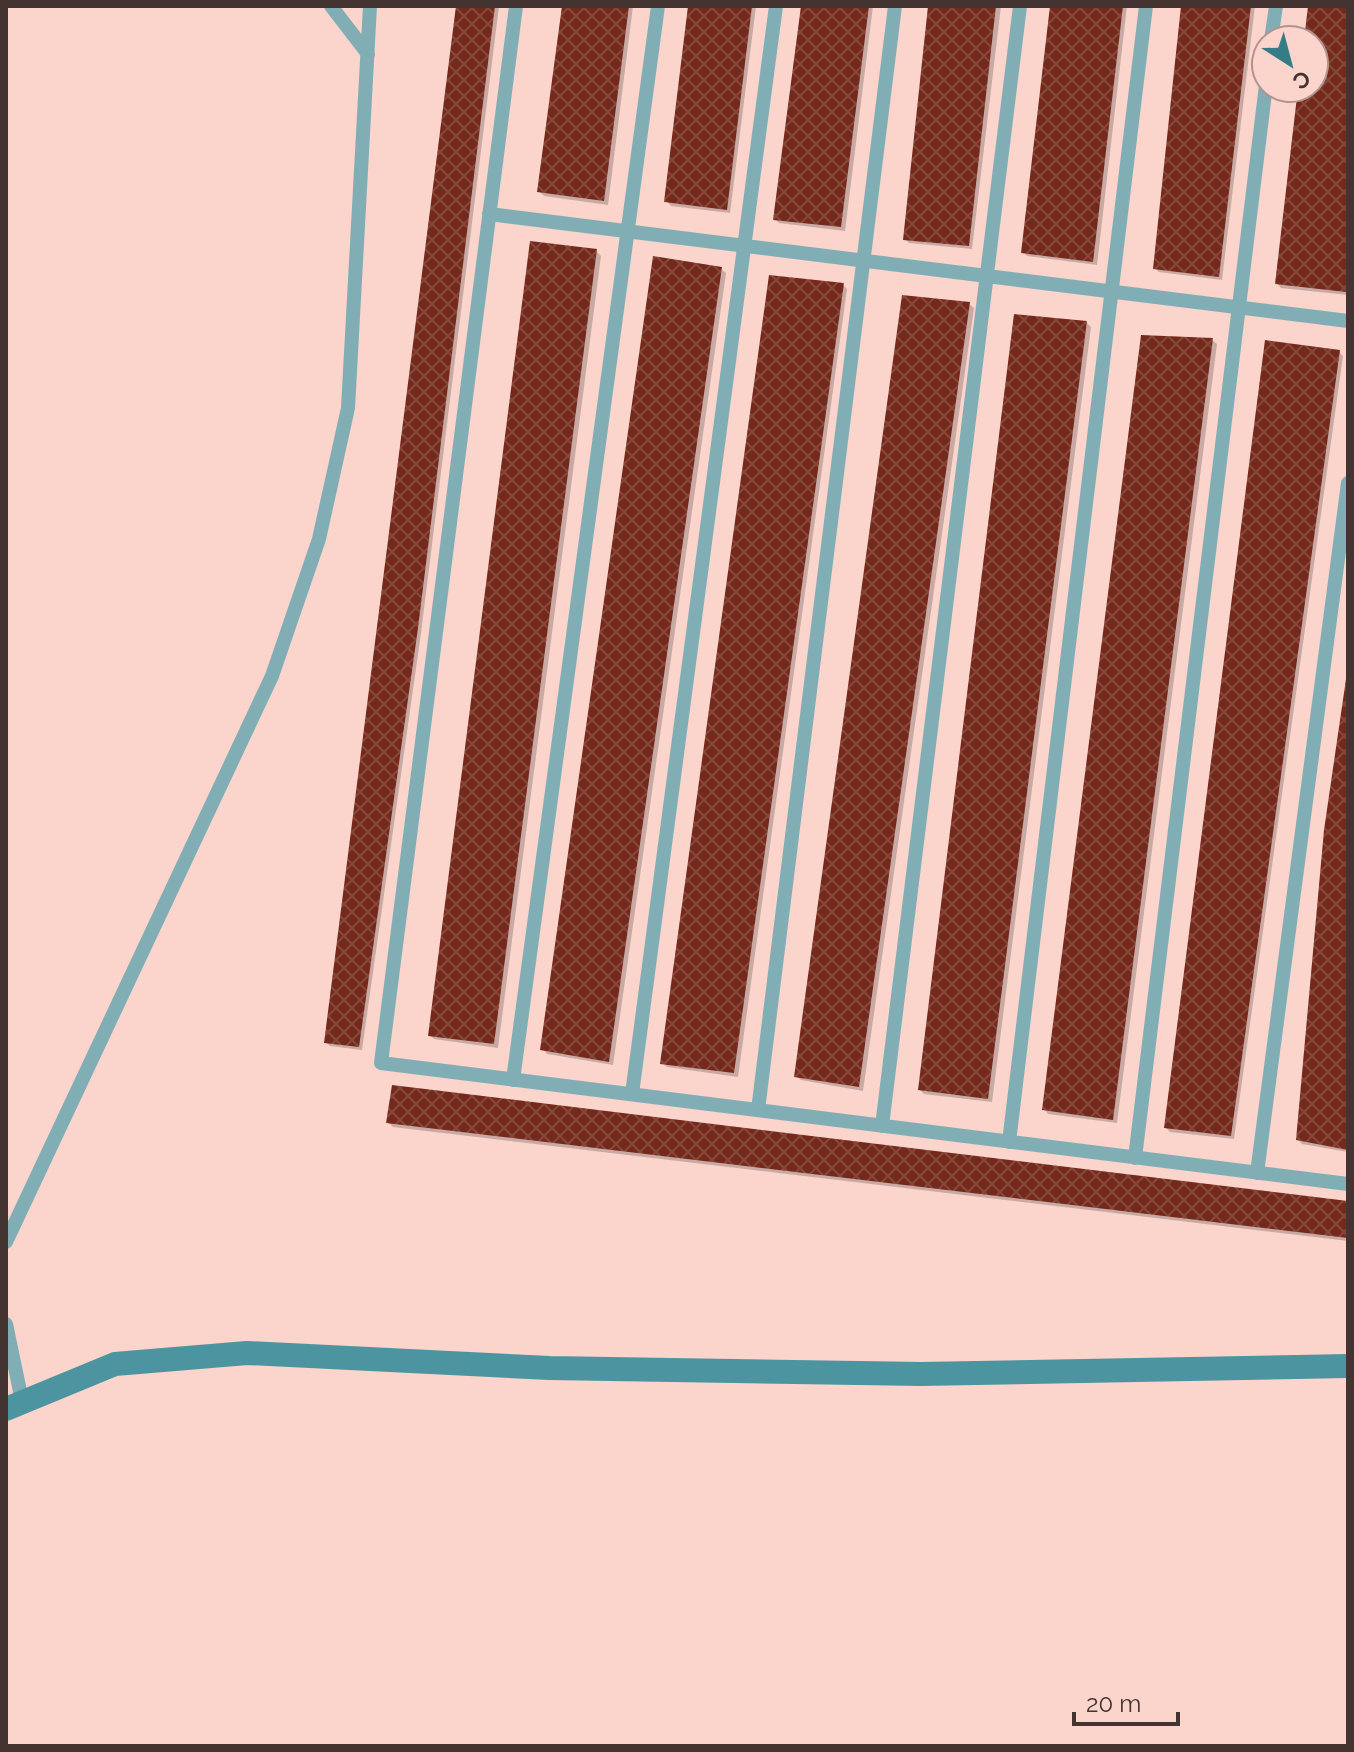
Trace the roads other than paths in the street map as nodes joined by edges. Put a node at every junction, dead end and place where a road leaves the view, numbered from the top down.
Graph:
1 (331, 6) edge
2 (370, 6) edge
3 (516, 6) edge
4 (658, 6) edge
5 (776, 6) edge
6 (895, 6) edge
7 (1020, 6) edge
8 (1146, 6) edge
9 (368, 54) junction
10 (1264, 104) edge
11 (489, 214) junction
12 (627, 231) junction
13 (744, 246) junction
14 (863, 261) junction
15 (987, 276) junction
16 (1112, 291) junction
17 (1239, 307) junction
18 (1348, 321) edge
19 (1348, 483) edge
20 (513, 1080) junction
21 (632, 1094) junction
22 (758, 1110) junction
23 (882, 1126) junction
24 (1009, 1142) junction
25 (1135, 1158) junction
26 (1257, 1173) junction
27 (1348, 1184) edge
28 (6, 1242) edge
29 (6, 1324) edge
30 (1348, 1366) edge
31 (14, 1405) edge

1 - 9 lane
2 - 9 lane
3 - 11 lane
4 - 12 lane
5 - 13 lane
6 - 14 lane
7 - 15 lane
8 - 16 lane
9 - 28 lane
10 - 17 lane
11 - 12 lane
11 - 20 lane
12 - 13 lane
12 - 20 lane
13 - 14 lane
13 - 21 lane
14 - 15 lane
14 - 22 lane
15 - 16 lane
15 - 23 lane
16 - 17 lane
16 - 24 lane
17 - 18 lane
17 - 25 lane
19 - 26 lane
20 - 21 lane
21 - 22 lane
22 - 23 lane
23 - 24 lane
24 - 25 lane
25 - 26 lane
26 - 27 lane
29 - 31 lane
30 - 31 street

